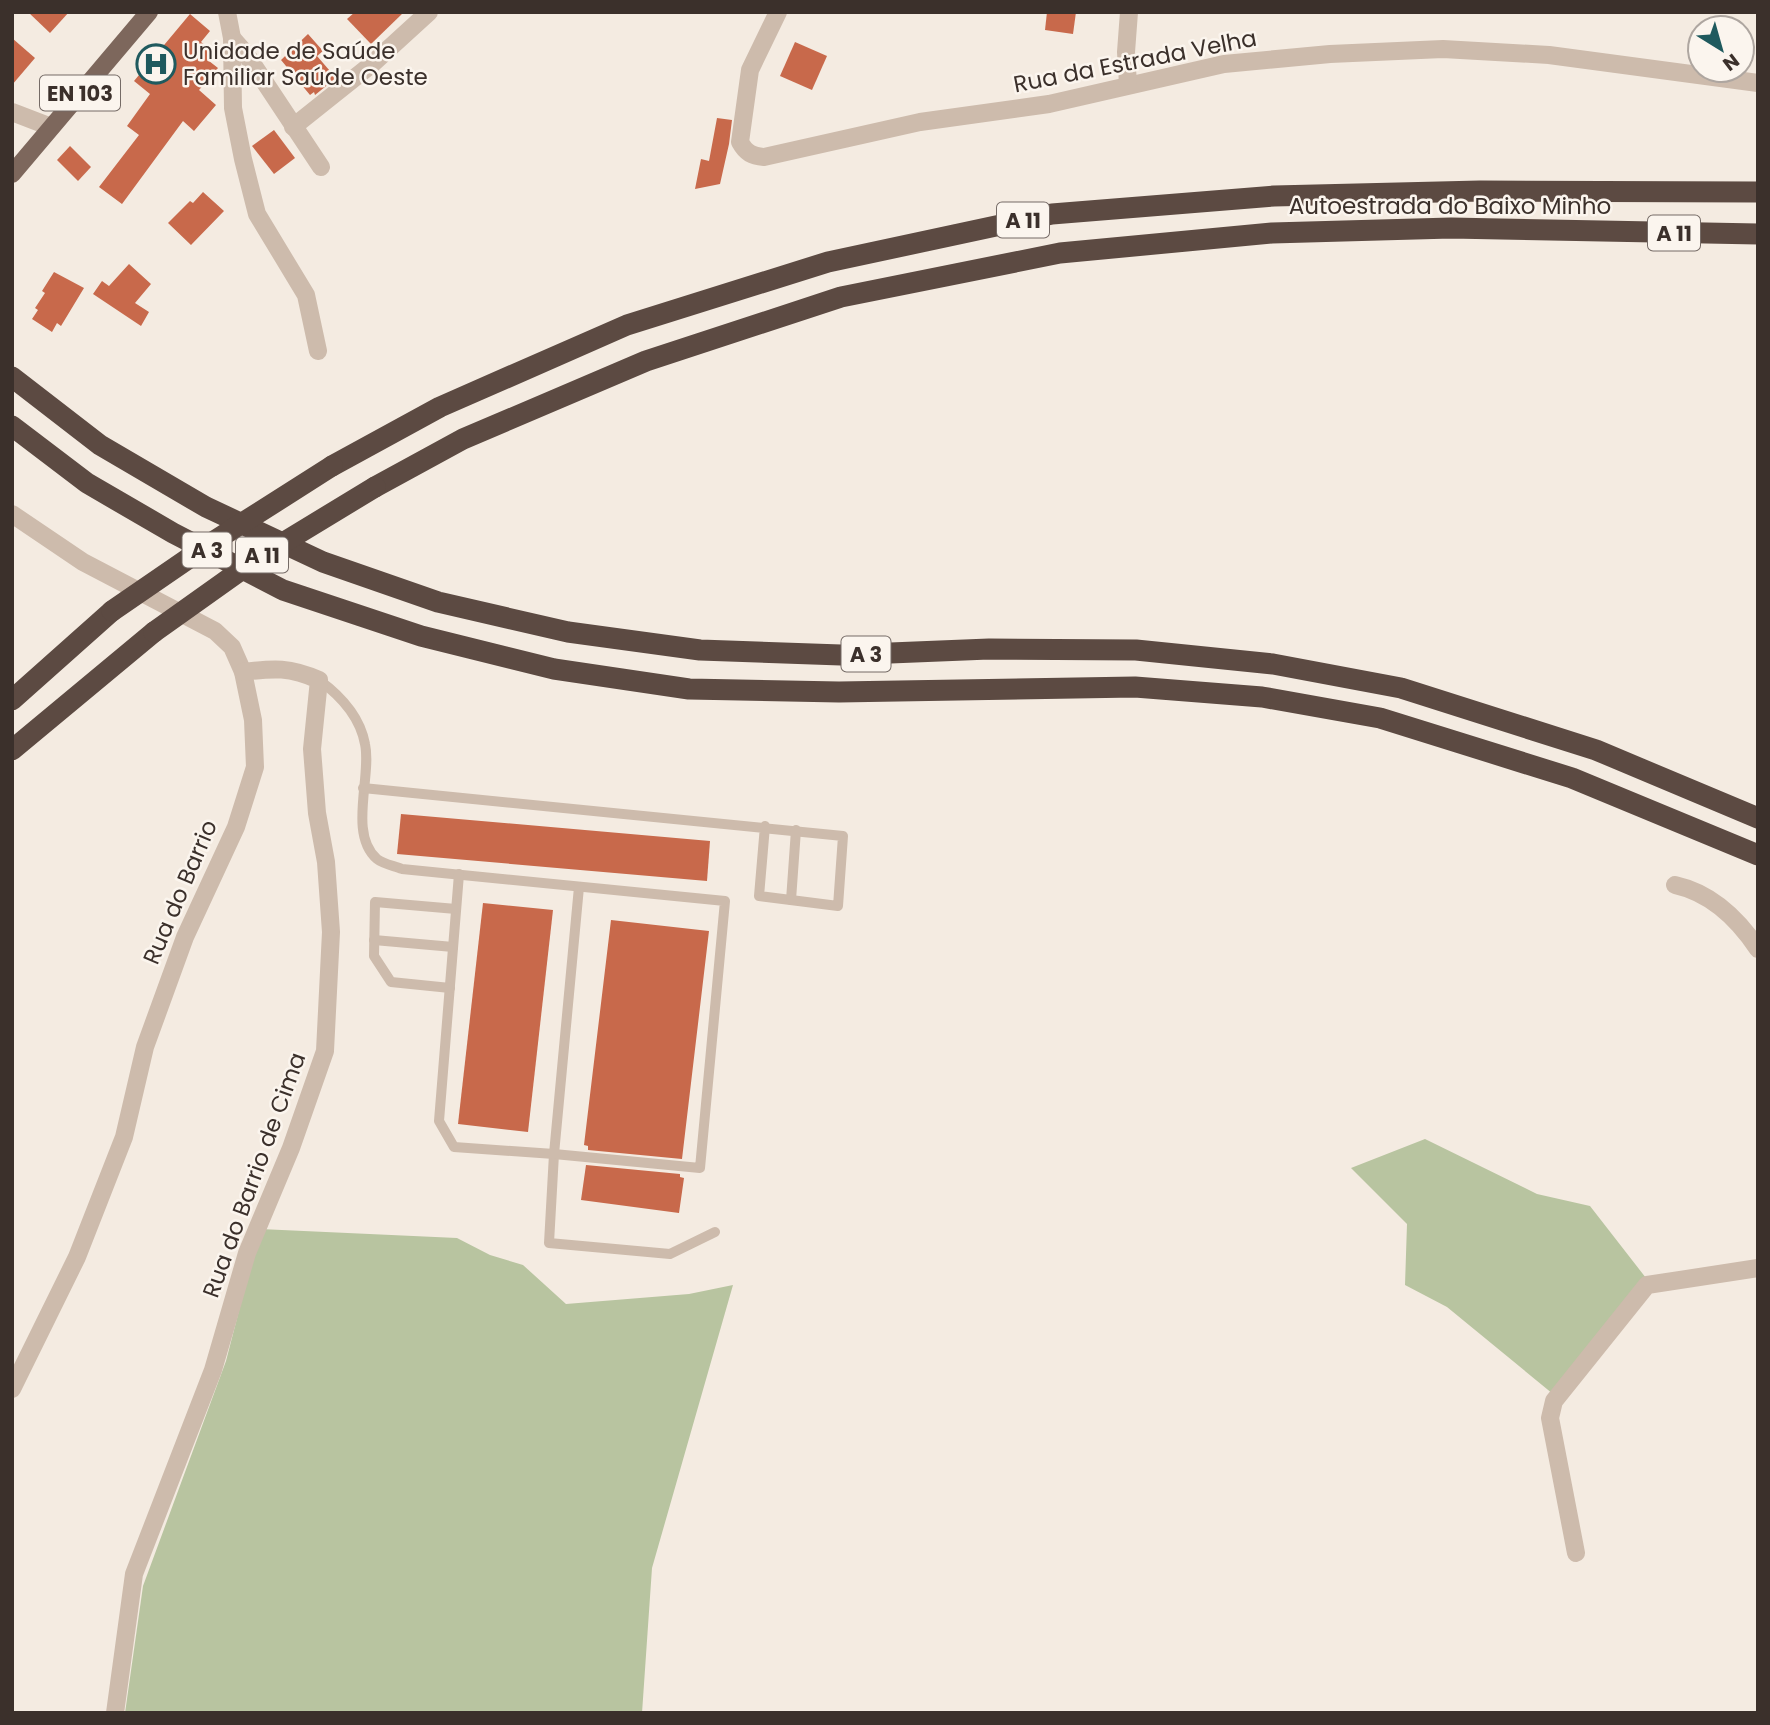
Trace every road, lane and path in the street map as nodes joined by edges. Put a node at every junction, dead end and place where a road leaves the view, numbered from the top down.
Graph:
1 (149, 12) edge
2 (227, 12) edge
3 (429, 12) edge
4 (778, 12) edge
5 (1129, 12) edge
6 (232, 38) junction
7 (1758, 83) edge
8 (1128, 84) junction
9 (12, 112) edge
10 (51, 127) junction
11 (293, 127) junction
12 (321, 167) dead end
13 (12, 174) edge
14 (1758, 192) edge
15 (1758, 234) edge
16 (318, 351) dead end
17 (12, 377) edge
18 (12, 426) edge
19 (12, 514) edge
20 (243, 672) junction
21 (319, 680) junction
22 (12, 700) edge
23 (12, 750) edge
24 (363, 788) junction
25 (1758, 818) edge
26 (765, 826) junction
27 (796, 830) junction
28 (1758, 855) edge
29 (459, 874) junction
30 (1675, 885) dead end
31 (579, 887) junction
32 (791, 900) junction
33 (456, 909) junction
34 (374, 940) junction
35 (453, 947) junction
36 (1758, 949) edge
37 (450, 988) junction
38 (554, 1154) junction
39 (715, 1232) dead end
40 (1758, 1268) edge
41 (12, 1389) edge
42 (1576, 1553) dead end
43 (115, 1713) edge

1 - 10 main road, EN 103
2 - 6 street
3 - 11 street
4 - 8 street, Rua da Estrada Velha
5 - 8 street
6 - 11 street
6 - 16 street
7 - 8 street, Rua da Estrada Velha
9 - 10 street
10 - 13 main road, EN 103
11 - 12 street
14 - 22 highway, Autoestrada do Baixo Minho / A 11, bridge
15 - 23 highway, Autoestrada do Baixo Minho / A 11, bridge
17 - 25 highway, A 3
18 - 28 highway, A 3
19 - 20 street, Rua do Barrio
20 - 21 street
20 - 41 street, Rua do Barrio
21 - 24 lane
21 - 43 street, Rua do Barrio de Cima
24 - 26 lane
24 - 29 lane
26 - 27 lane
26 - 32 lane
27 - 32 lane
27 - 32 lane
29 - 31 lane
29 - 33 lane
30 - 36 street
31 - 38 lane
31 - 38 lane
33 - 34 lane
33 - 35 lane
34 - 35 lane
34 - 37 lane
35 - 37 lane
37 - 38 lane
38 - 39 lane
40 - 42 street

